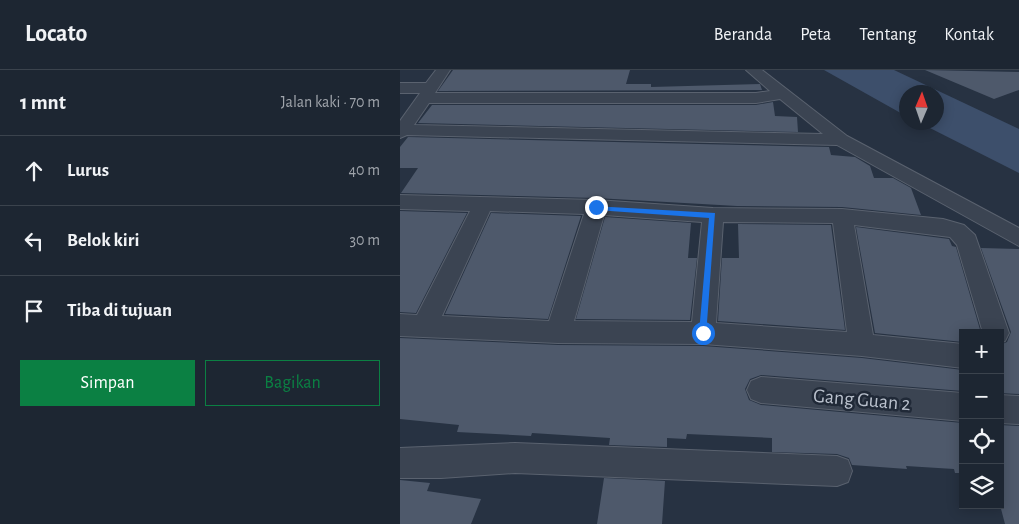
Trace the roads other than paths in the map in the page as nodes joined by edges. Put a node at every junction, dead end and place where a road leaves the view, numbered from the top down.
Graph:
1 (442, 70) edge
2 (753, 70) edge
3 (400, 88) edge
4 (427, 93) junction
5 (784, 94) junction
6 (401, 132) edge
7 (841, 140) junction
8 (400, 202) edge
9 (482, 206) junction
10 (596, 207) junction
11 (713, 215) junction
12 (842, 216) junction
13 (1019, 238) edge
14 (400, 325) edge
15 (425, 325) junction
16 (995, 329) edge
17 (558, 332) junction
18 (703, 333) junction
19 (862, 345) junction
20 (959, 356) edge
21 (761, 390) dead end
22 (959, 407) edge
23 (1004, 409) edge
24 (1019, 410) edge
25 (400, 462) edge
26 (837, 471) dead end

1 - 4 street
2 - 5 street
3 - 4 street
4 - 5 street
4 - 6 street
5 - 7 street
6 - 7 street
7 - 13 street
8 - 9 street
9 - 10 street
9 - 15 street
10 - 11 street
10 - 17 street
11 - 12 street
11 - 18 street
12 - 16 street
12 - 19 street
14 - 15 street
15 - 17 street
17 - 18 street
18 - 19 street
19 - 20 street
21 - 22 street, Gang Guan 2
23 - 24 street
25 - 26 street

